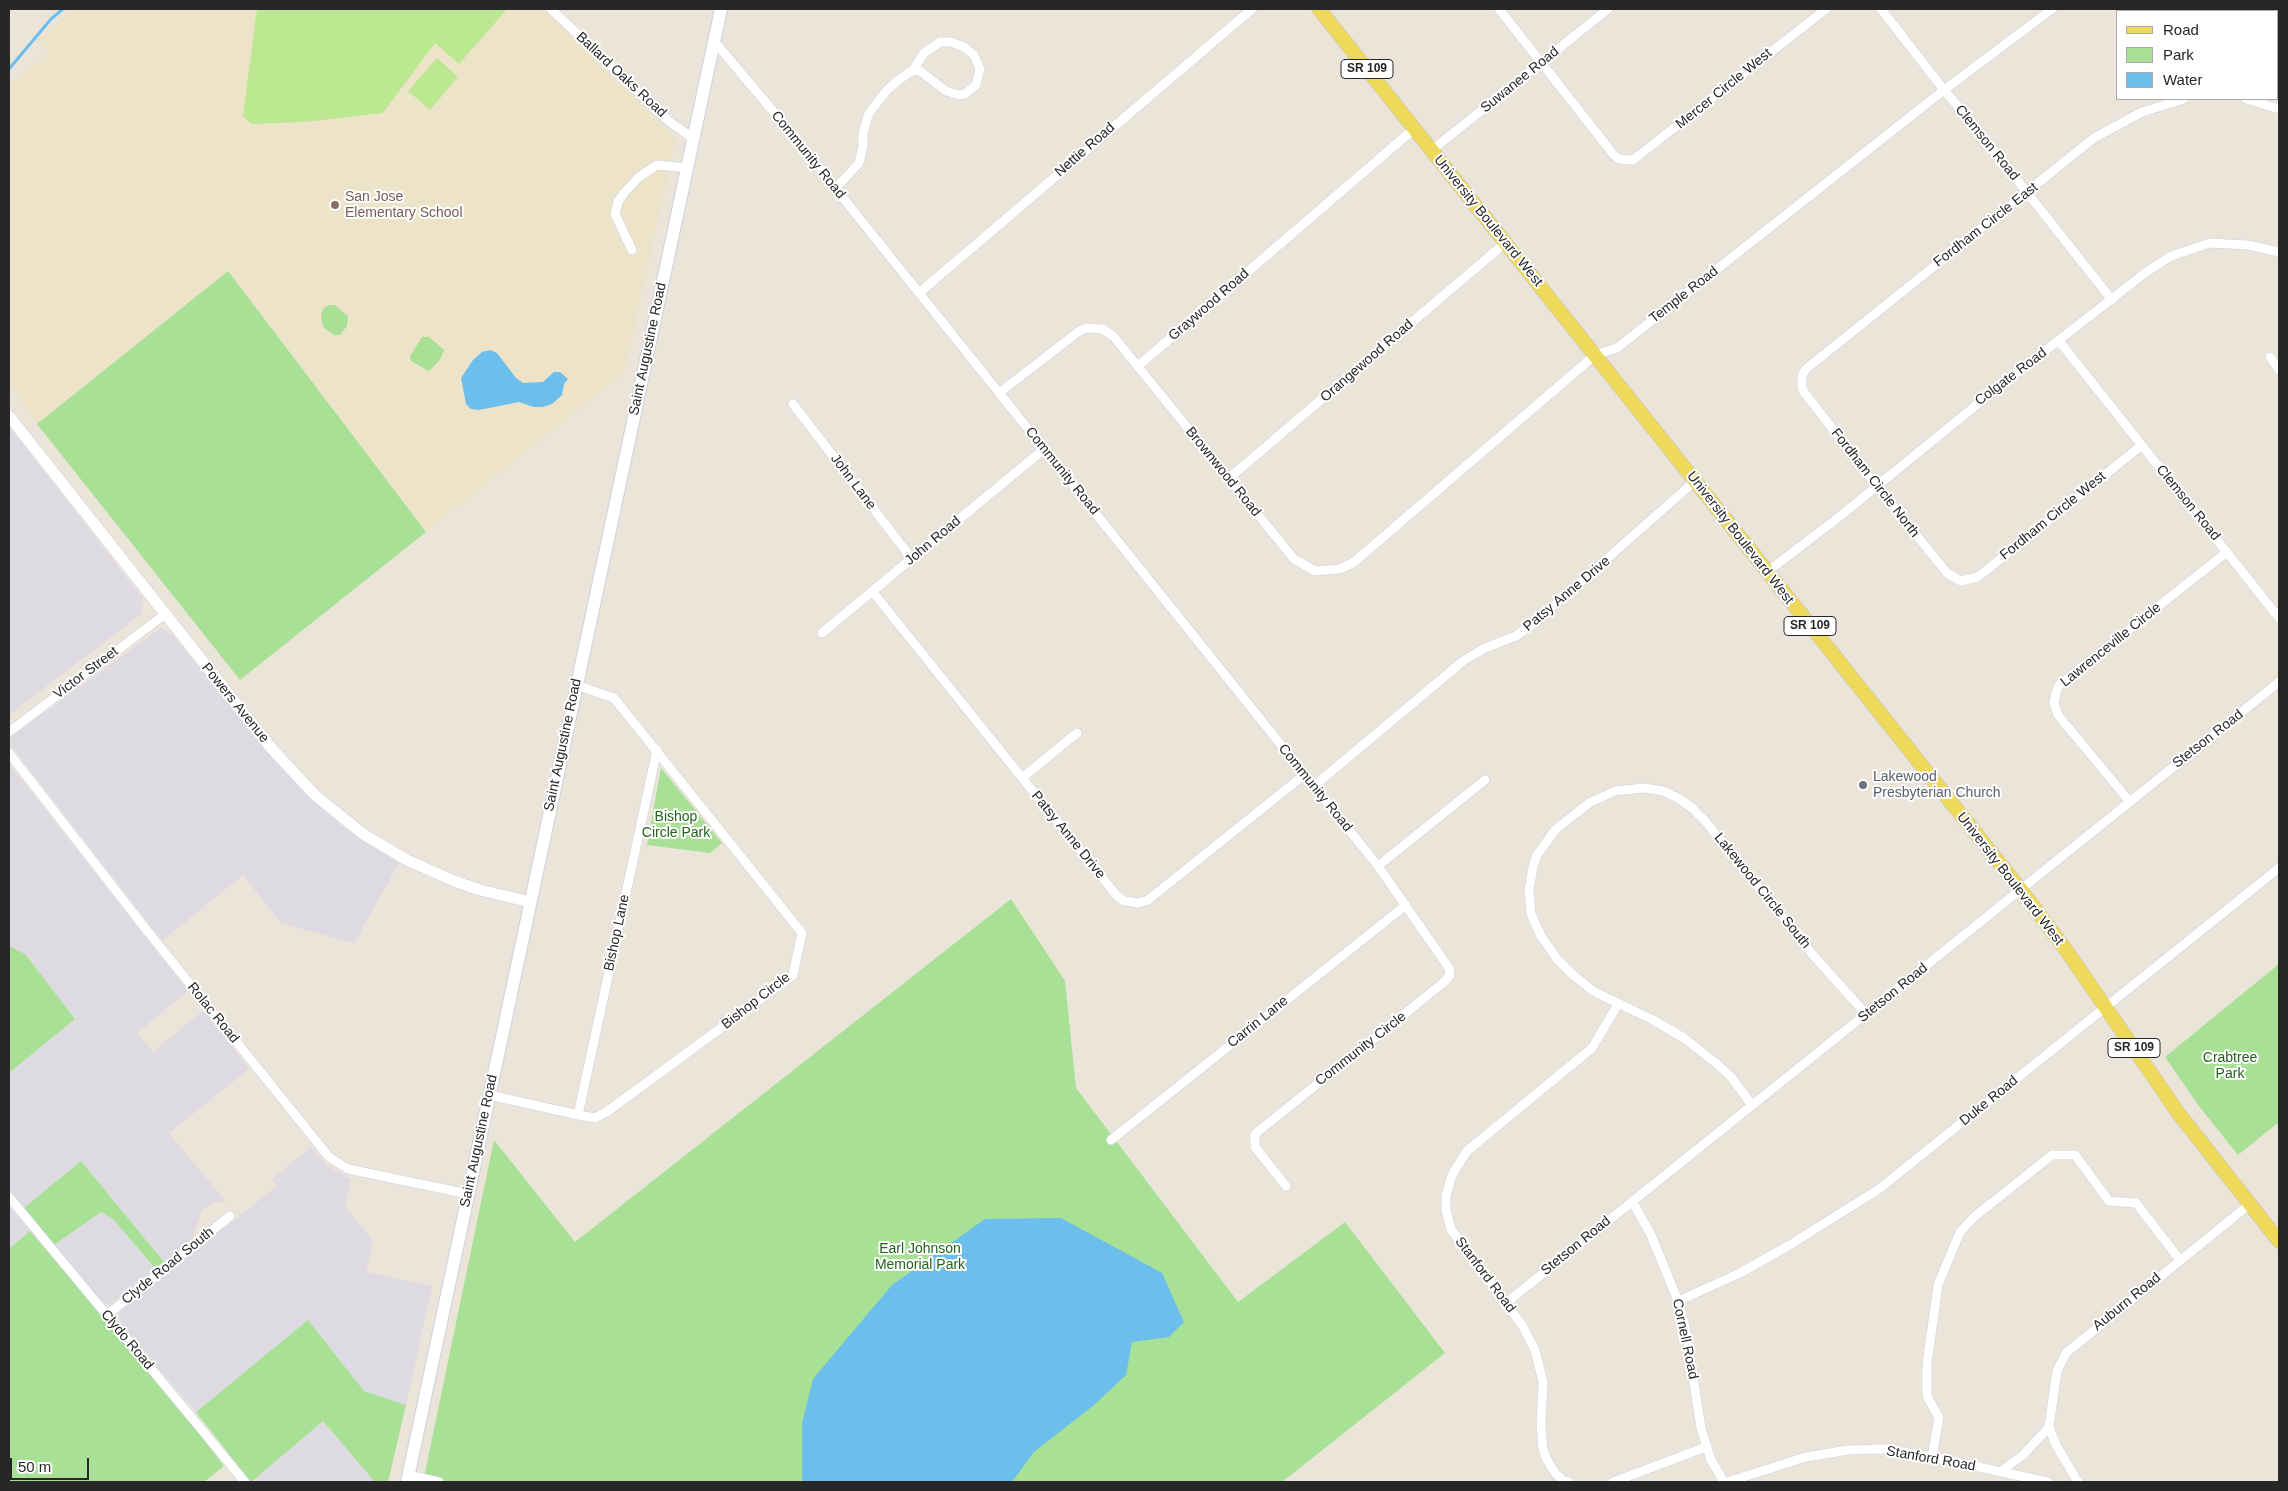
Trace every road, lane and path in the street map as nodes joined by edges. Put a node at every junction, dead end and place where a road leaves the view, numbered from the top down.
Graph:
1 (551, 9) edge
2 (721, 9) edge
3 (1252, 9) edge
4 (1319, 9) edge
5 (1498, 9) edge
6 (1608, 9) edge
7 (1826, 9) edge
8 (1881, 9) edge
9 (2052, 9) edge
10 (714, 41) junction
11 (1541, 63) junction
12 (913, 70) junction
13 (1944, 90) junction
14 (2181, 100) edge
15 (2249, 100) edge
16 (2279, 109) edge
17 (1415, 128) junction
18 (693, 138) junction
19 (1432, 150) junction
20 (686, 168) junction
21 (835, 189) junction
22 (2028, 193) junction
23 (1506, 243) junction
24 (632, 250) dead end
25 (2279, 252) edge
26 (919, 293) junction
27 (2112, 300) junction
28 (2059, 341) junction
29 (1595, 356) junction
30 (2270, 357) dead end
31 (1138, 366) junction
32 (2279, 370) edge
33 (1802, 376) joint
34 (999, 394) junction
35 (793, 404) dead end
36 (9, 416) edge
37 (2142, 445) junction
38 (1044, 449) junction
39 (1228, 478) junction
40 (1695, 481) junction
41 (1876, 485) junction
42 (2227, 552) junction
43 (912, 559) junction
44 (1315, 571) joint
45 (1767, 572) junction
46 (1961, 581) joint
47 (872, 591) junction
48 (164, 614) junction
49 (2279, 618) edge
50 (822, 633) dead end
51 (2279, 682) edge
52 (576, 685) junction
53 (9, 732) edge
54 (1077, 733) dead end
55 (657, 750) junction
56 (9, 753) edge
57 (1304, 775) junction
58 (1022, 778) junction
59 (1485, 780) dead end
60 (1314, 786) junction
61 (2130, 802) junction
62 (1378, 866) junction
63 (2279, 868) edge
64 (2021, 890) junction
65 (530, 902) junction
66 (1406, 904) junction
67 (1618, 1004) junction
68 (2105, 1007) junction
69 (1866, 1014) junction
70 (489, 1095) junction
71 (1752, 1105) junction
72 (578, 1115) junction
73 (1111, 1140) dead end
74 (1286, 1186) dead end
75 (468, 1194) junction
76 (9, 1197) edge
77 (1632, 1201) junction
78 (2250, 1204) junction
79 (230, 1216) dead end
80 (2279, 1241) edge
81 (2180, 1260) junction
82 (1678, 1301) junction
83 (1506, 1303) junction
84 (107, 1315) junction
85 (2049, 1427) junction
86 (1706, 1447) junction
87 (1932, 1457) junction
88 (2000, 1472) junction
89 (408, 1479) edge
90 (245, 1482) edge
91 (439, 1482) edge
92 (1569, 1482) edge
93 (1613, 1482) edge
94 (1725, 1482) edge
95 (2048, 1482) edge
96 (2078, 1482) edge

1 - 18 street, Ballard Oaks Road
2 - 10 main road, Saint Augustine Road
3 - 26 street, Nettie Road
4 - 17 main road, University Boulevard West / SR 109
5 - 11 street
6 - 11 street, Suwanee Road
7 - 11 street, Mercer Circle West
8 - 13 street, Clemson Road
9 - 13 street, Temple Road
10 - 18 main road, Saint Augustine Road
10 - 21 street, Community Road
11 - 19 street, Suwanee Road
12 - 12 street
12 - 21 street
13 - 22 street, Clemson Road
13 - 29 street, Temple Road
14 - 22 street, Fordham Circle East
15 - 16 street
17 - 19 main road, University Boulevard West / SR 109
17 - 31 street, Graywood Road
18 - 20 main road, Saint Augustine Road
19 - 23 main road, University Boulevard West / SR 109
20 - 24 street
20 - 52 main road, Saint Augustine Road
21 - 26 street, Community Road
22 - 27 street, Clemson Road
22 - 33 street, Fordham Circle East
23 - 29 main road, University Boulevard West / SR 109
23 - 39 street, Orangewood Road
25 - 27 street, Colgate Road
26 - 34 street, Community Road
27 - 28 street, Colgate Road
28 - 37 street, Clemson Road
28 - 41 street, Colgate Road
29 - 40 main road, University Boulevard West / SR 109
29 - 44 street, Temple Road
30 - 32 street
31 - 34 street
31 - 39 street, Brownwood Road
33 - 41 street, Fordham Circle North
34 - 38 street, Community Road
35 - 43 street, John Lane
36 - 48 street, Powers Avenue
37 - 42 street, Clemson Road
37 - 46 street, Fordham Circle West
38 - 43 street, John Road
38 - 57 street, Community Road
39 - 44 street, Brownwood Road
40 - 45 main road, University Boulevard West / SR 109
40 - 60 street, Patsy Anne Drive
41 - 45 street, Colgate Road
41 - 46 street, Fordham Circle North
42 - 49 street, Clemson Road
42 - 61 street, Lawrenceville Circle
43 - 47 street, John Road
45 - 64 main road, University Boulevard West / SR 109
47 - 50 street, John Road
47 - 58 street, Patsy Anne Drive
48 - 53 street, Victor Street
48 - 65 street, Powers Avenue
51 - 61 street, Stetson Road
52 - 55 street, Bishop Circle
52 - 65 main road, Saint Augustine Road
54 - 58 street
55 - 72 street, Bishop Lane
55 - 72 street, Bishop Circle
56 - 75 street, Rolac Road
57 - 58 street, Patsy Anne Drive
57 - 60 street, Community Road
59 - 62 street
60 - 62 street, Community Road
61 - 64 street, Stetson Road
62 - 66 street, Community Road
63 - 68 street, Duke Road
64 - 68 main road, University Boulevard West / SR 109
64 - 69 street, Stetson Road
65 - 70 main road, Saint Augustine Road
66 - 73 street, Carrin Lane
66 - 74 street, Community Circle
67 - 69 street, Lakewood Circle South
67 - 71 street
67 - 83 street, Stanford Road
68 - 78 main road, University Boulevard West / SR 109
68 - 82 street, Duke Road
69 - 71 street, Stetson Road
70 - 72 street, Bishop Circle
70 - 75 main road, Saint Augustine Road
71 - 77 street, Stetson Road
75 - 89 main road, Saint Augustine Road
76 - 84 street, Clydo Road
77 - 82 street, Cornell Road
77 - 83 street, Stetson Road
78 - 80 main road, University Boulevard West / SR 109
78 - 81 street, Auburn Road
79 - 84 street, Clyde Road South
81 - 85 street, Auburn Road
81 - 87 street
82 - 86 street, Cornell Road
83 - 92 street, Stanford Road
84 - 90 street, Clydo Road
85 - 88 street
85 - 96 street
86 - 93 street
86 - 94 street, Cornell Road
87 - 88 street, Stanford Road
87 - 94 street, Stanford Road
88 - 95 street, Stanford Road
89 - 91 street

